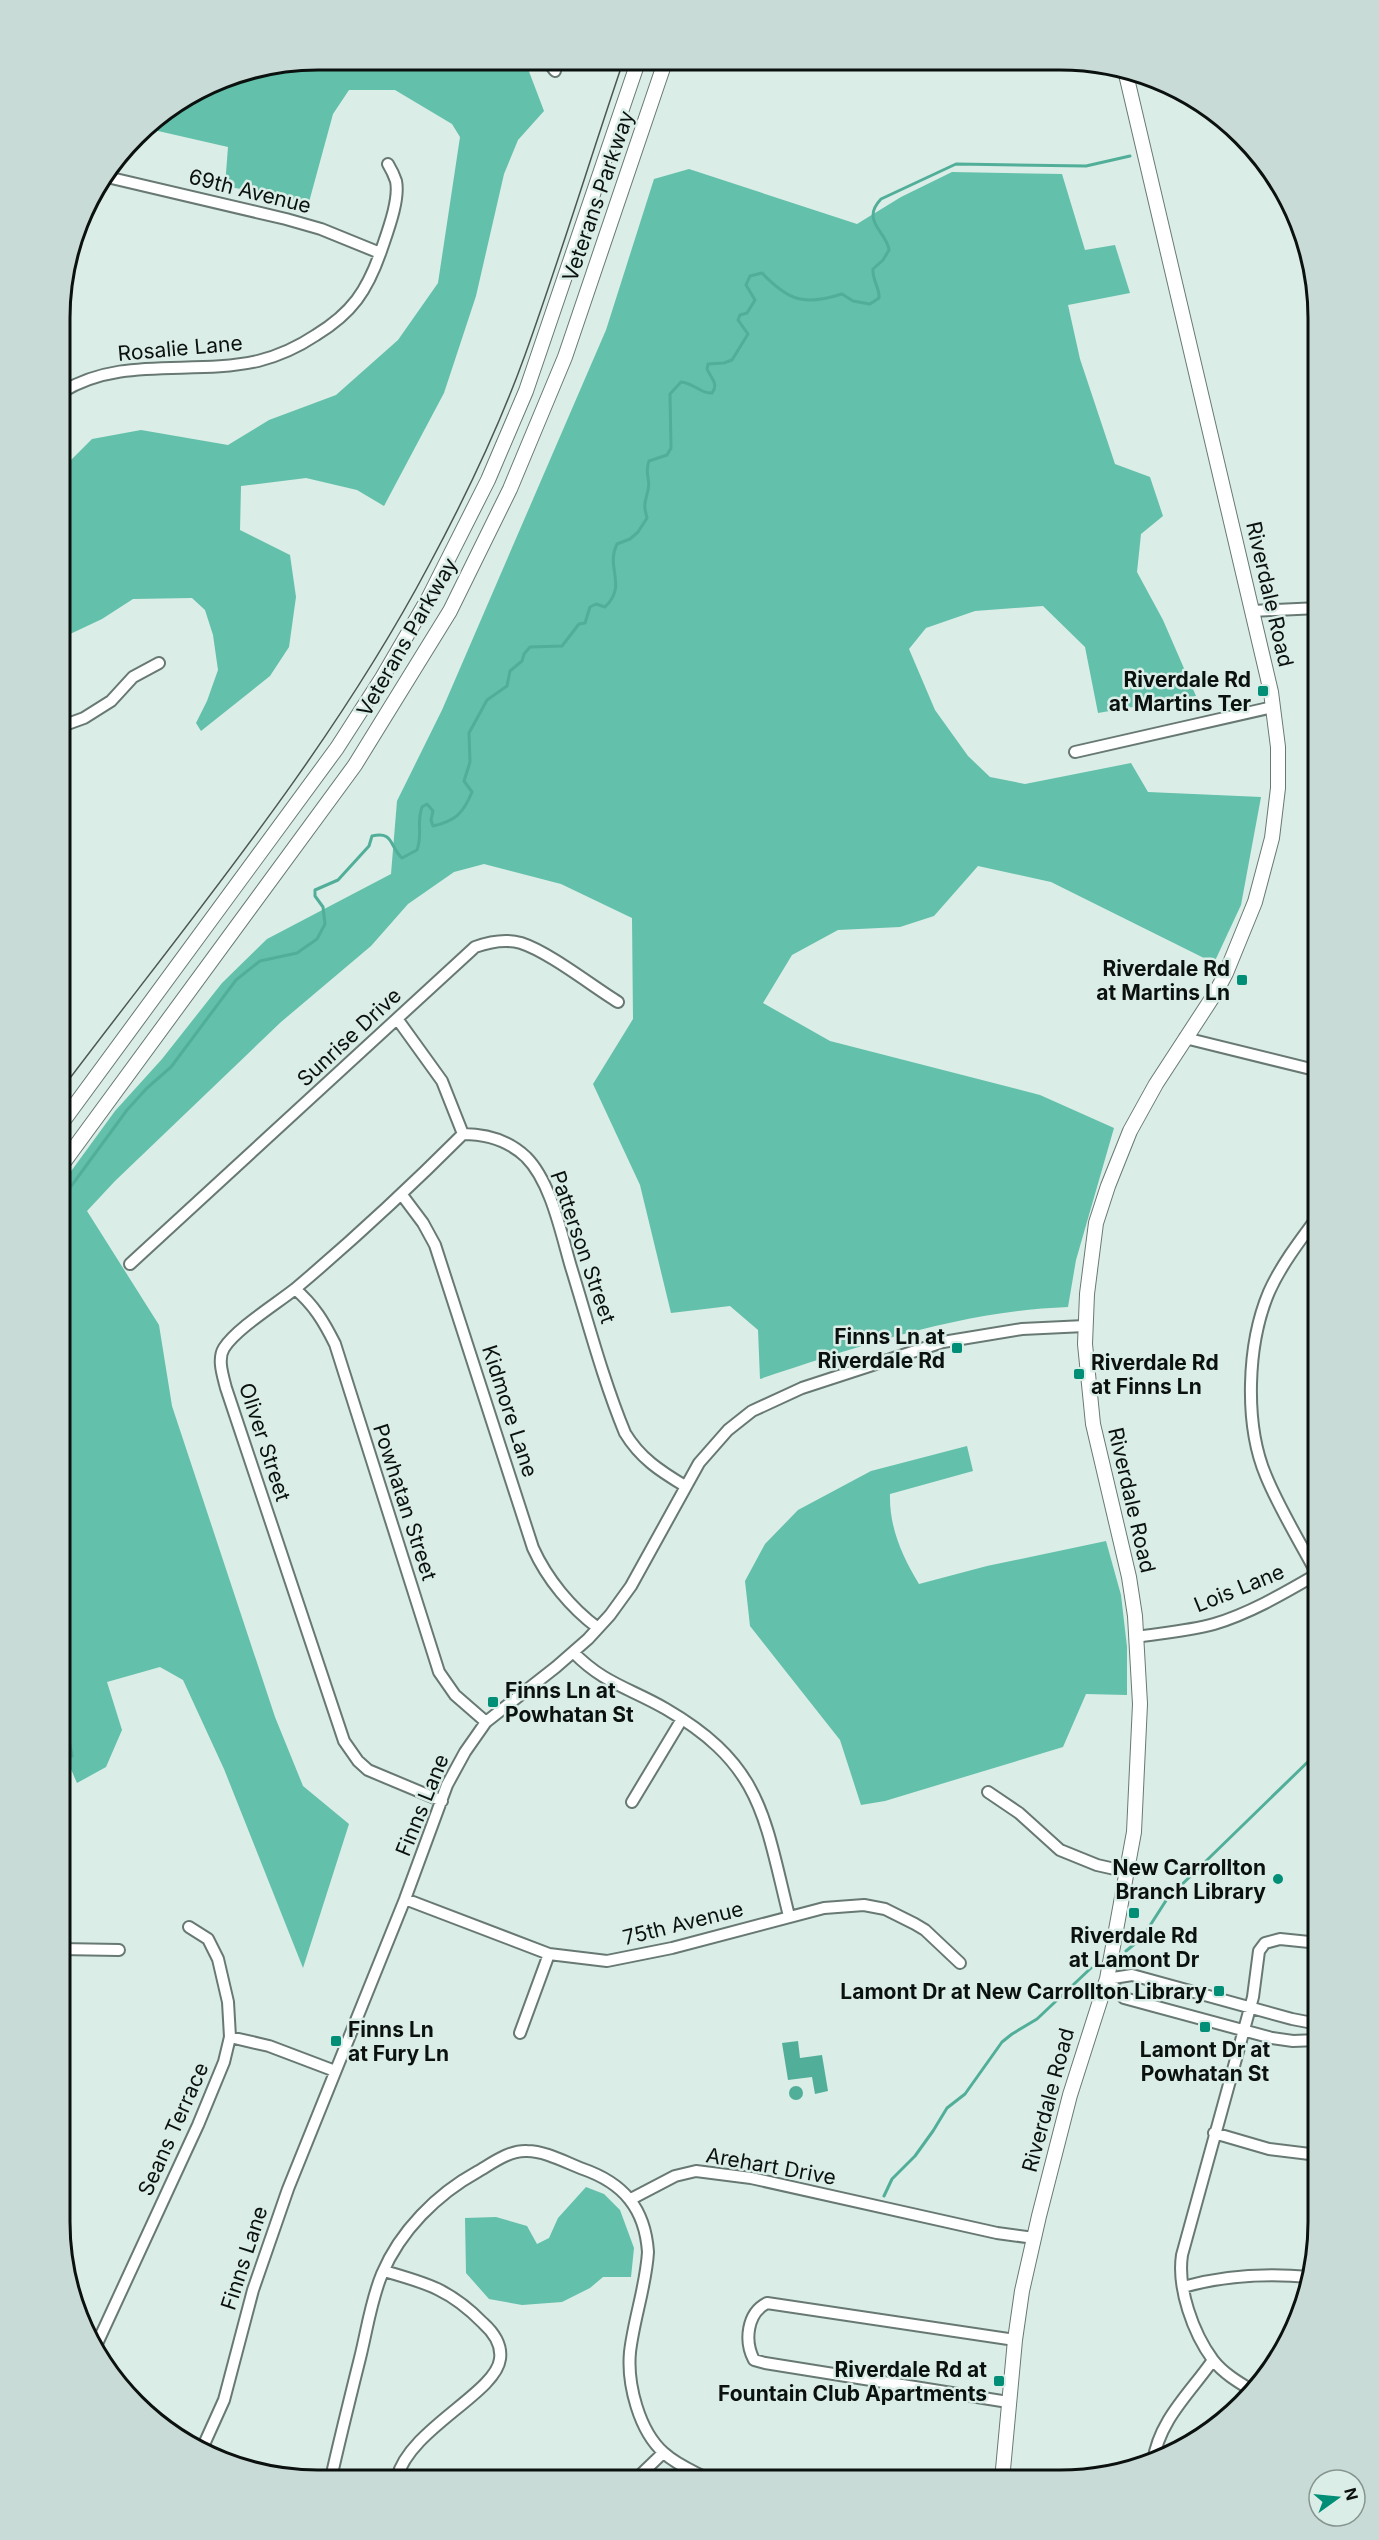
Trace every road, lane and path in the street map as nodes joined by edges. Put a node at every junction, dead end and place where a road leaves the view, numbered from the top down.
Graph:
1 (635, 70) edge
2 (662, 70) edge
3 (1127, 80) edge
4 (388, 164) dead end
5 (114, 179) edge
6 (380, 253) junction
7 (70, 388) edge
8 (1308, 608) edge
9 (1252, 611) junction
10 (159, 663) dead end
11 (1273, 707) junction
12 (70, 722) edge
13 (1075, 752) dead end
14 (618, 1002) dead end
15 (398, 1020) junction
16 (1185, 1038) junction
17 (1308, 1068) edge
18 (70, 1112) edge
19 (463, 1134) junction
20 (70, 1154) edge
21 (402, 1196) junction
22 (1308, 1230) edge
23 (130, 1264) dead end
24 (295, 1289) junction
25 (1085, 1326) junction
26 (685, 1486) junction
27 (1308, 1555) edge
28 (1308, 1579) edge
29 (598, 1628) junction
30 (1136, 1637) junction
31 (573, 1652) junction
32 (682, 1719) junction
33 (486, 1722) junction
34 (988, 1792) dead end
35 (442, 1801) junction
36 (632, 1802) dead end
37 (1128, 1872) junction
38 (405, 1899) junction
39 (789, 1916) junction
40 (189, 1927) dead end
41 (1308, 1942) edge
42 (70, 1949) edge
43 (119, 1950) dead end
44 (549, 1954) junction
45 (960, 1963) dead end
46 (1107, 1979) junction
47 (1250, 2007) junction
48 (1308, 2022) edge
49 (1244, 2030) junction
50 (520, 2034) dead end
51 (230, 2037) junction
52 (1308, 2040) edge
53 (335, 2071) junction
54 (1214, 2133) junction
55 (1308, 2154) edge
56 (631, 2199) junction
57 (1034, 2238) junction
58 (384, 2271) junction
59 (1302, 2277) edge
60 (1183, 2287) junction
61 (100, 2338) edge
62 (1015, 2340) junction
63 (1213, 2360) junction
64 (1246, 2387) edge
65 (1008, 2402) junction
66 (205, 2442) edge
67 (1155, 2451) edge
68 (663, 2452) junction
69 (333, 2470) edge
70 (400, 2470) edge
71 (645, 2470) edge
72 (691, 2470) edge
73 (1003, 2470) edge

1 - 18 main road, Veterans Parkway
2 - 20 main road, Veterans Parkway
3 - 9 main road, Riverdale Road
4 - 6 street, Rosalie Lane
5 - 6 street, 69th Avenue
6 - 7 street, Rosalie Lane
8 - 9 street
9 - 11 main road, Riverdale Road
10 - 12 street
11 - 13 street
11 - 16 main road, Riverdale Road
14 - 15 street, Sunrise Drive
15 - 19 street
15 - 23 street, Sunrise Drive
16 - 17 street
16 - 25 main road, Riverdale Road
19 - 21 street, Oliver Street
19 - 26 street, Patterson Street
21 - 24 street, Oliver Street
21 - 29 street, Kidmore Lane
22 - 27 street
24 - 33 street, Powhatan Street
24 - 35 street, Oliver Street
25 - 26 street, Finns Lane
25 - 30 main road, Riverdale Road
26 - 29 street, Finns Lane
28 - 30 street, Lois Lane
29 - 31 street, Finns Lane
30 - 37 main road, Riverdale Road
31 - 32 street
31 - 33 street, Finns Lane
32 - 36 street
32 - 39 street
33 - 35 street, Finns Lane
34 - 37 street
35 - 38 street, Finns Lane
37 - 46 main road, Riverdale Road
38 - 44 street, 75th Avenue
38 - 53 street, Finns Lane
39 - 44 street, 75th Avenue
39 - 45 street, 75th Avenue
40 - 51 street, Seans Terrace
41 - 47 street
42 - 43 street
44 - 50 street
46 - 47 street
46 - 49 street
46 - 57 main road, Riverdale Road
47 - 48 street
47 - 49 street
49 - 52 street
49 - 54 street
51 - 53 street
51 - 61 street, Seans Terrace
53 - 66 street, Finns Lane
54 - 55 street
54 - 60 street
56 - 57 street, Arehart Drive
56 - 58 street
56 - 68 street
57 - 62 main road, Riverdale Road
58 - 69 street
58 - 70 street
59 - 60 street
60 - 63 street
62 - 65 main road, Riverdale Road
62 - 65 street
63 - 64 street
63 - 67 street
65 - 73 main road, Riverdale Road
68 - 71 street
68 - 72 street

